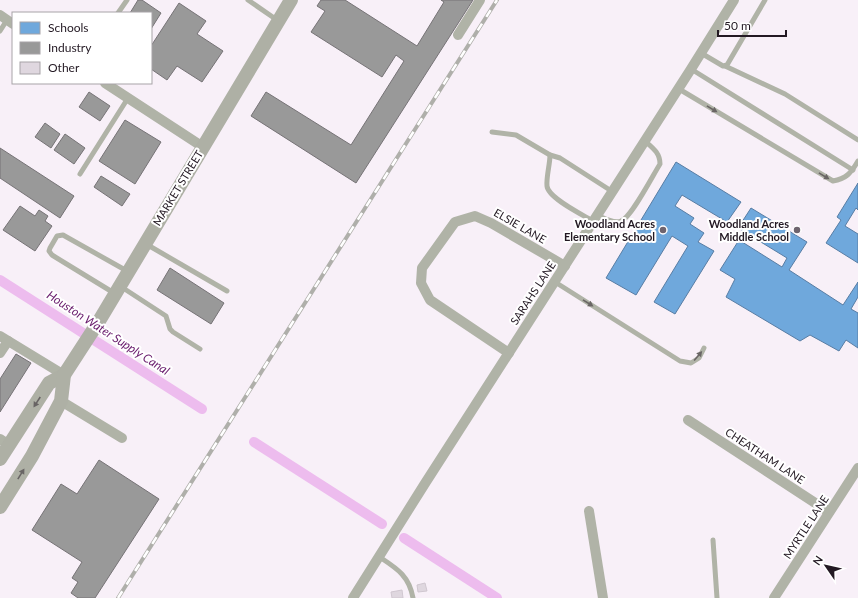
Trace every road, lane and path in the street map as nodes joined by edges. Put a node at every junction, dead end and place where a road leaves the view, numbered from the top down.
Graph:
1 (127, 0) edge
2 (248, 0) edge
3 (291, 0) edge
4 (480, 0) edge
5 (734, 0) edge
6 (765, 0) edge
7 (119, 12) edge
8 (7, 20) edge
9 (279, 21) junction
10 (0, 31) edge
11 (458, 35) dead end
12 (701, 52) junction
13 (725, 66) junction
14 (691, 69) junction
15 (107, 84) edge
16 (679, 89) junction
17 (128, 98) junction
18 (492, 132) dead end
19 (858, 140) edge
20 (645, 141) junction
21 (204, 146) junction
22 (550, 155) junction
23 (858, 161) edge
24 (853, 170) junction
25 (80, 174) dead end
26 (613, 192) junction
27 (595, 218) junction
28 (145, 244) junction
29 (565, 266) junction
30 (128, 271) junction
31 (555, 282) junction
32 (117, 289) junction
33 (227, 291) dead end
34 (4, 338) edge
35 (704, 348) dead end
36 (200, 349) dead end
37 (509, 352) junction
38 (0, 353) edge
39 (64, 375) junction
40 (61, 401) junction
41 (688, 420) dead end
42 (122, 438) dead end
43 (4, 442) edge
44 (0, 459) edge
45 (858, 468) edge
46 (0, 507) edge
47 (589, 511) dead end
48 (829, 512) junction
49 (713, 540) dead end
50 (378, 556) junction
51 (353, 598) edge
52 (413, 598) edge
53 (603, 598) edge
54 (717, 598) edge
55 (774, 598) edge

1 - 7 lane
2 - 9 lane
3 - 9 main road, MARKET STREET
4 - 11 street
5 - 12 street, SARAHS LANE
6 - 13 lane
8 - 10 lane
9 - 21 main road, MARKET STREET
12 - 13 lane
12 - 14 street, SARAHS LANE
13 - 19 lane
14 - 16 street, SARAHS LANE
14 - 24 lane
15 - 17 street
16 - 20 street, SARAHS LANE
16 -> 24 lane
17 - 21 street
17 - 25 lane
18 - 22 lane
20 - 26 street, SARAHS LANE
20 - 27 lane
21 - 28 main road, MARKET STREET
22 - 26 lane
22 - 27 lane
23 - 24 lane
26 - 27 street, SARAHS LANE
27 - 29 street, SARAHS LANE
28 - 30 main road, MARKET STREET
28 - 33 lane
29 - 31 street, SARAHS LANE
29 - 37 street, ELSIE LANE
30 - 32 main road, MARKET STREET
30 - 32 lane
31 -> 35 lane
31 - 37 street, SARAHS LANE
32 - 36 lane
32 - 39 main road, MARKET STREET
34 - 38 street
34 - 39 street
37 - 50 street, SARAHS LANE
39 - 40 main road, MARKET STREET
39 -> 43 main road, MARKET STREET
40 - 42 street
46 -> 40 main road, MARKET STREET
41 - 48 street, CHEATHAM LANE
43 - 44 main road, MARKET STREET
45 - 48 street, MYRTLE LANE
47 - 53 street
48 - 55 street, MYRTLE LANE
49 - 54 lane
50 - 51 street, SARAHS LANE
50 - 52 lane

